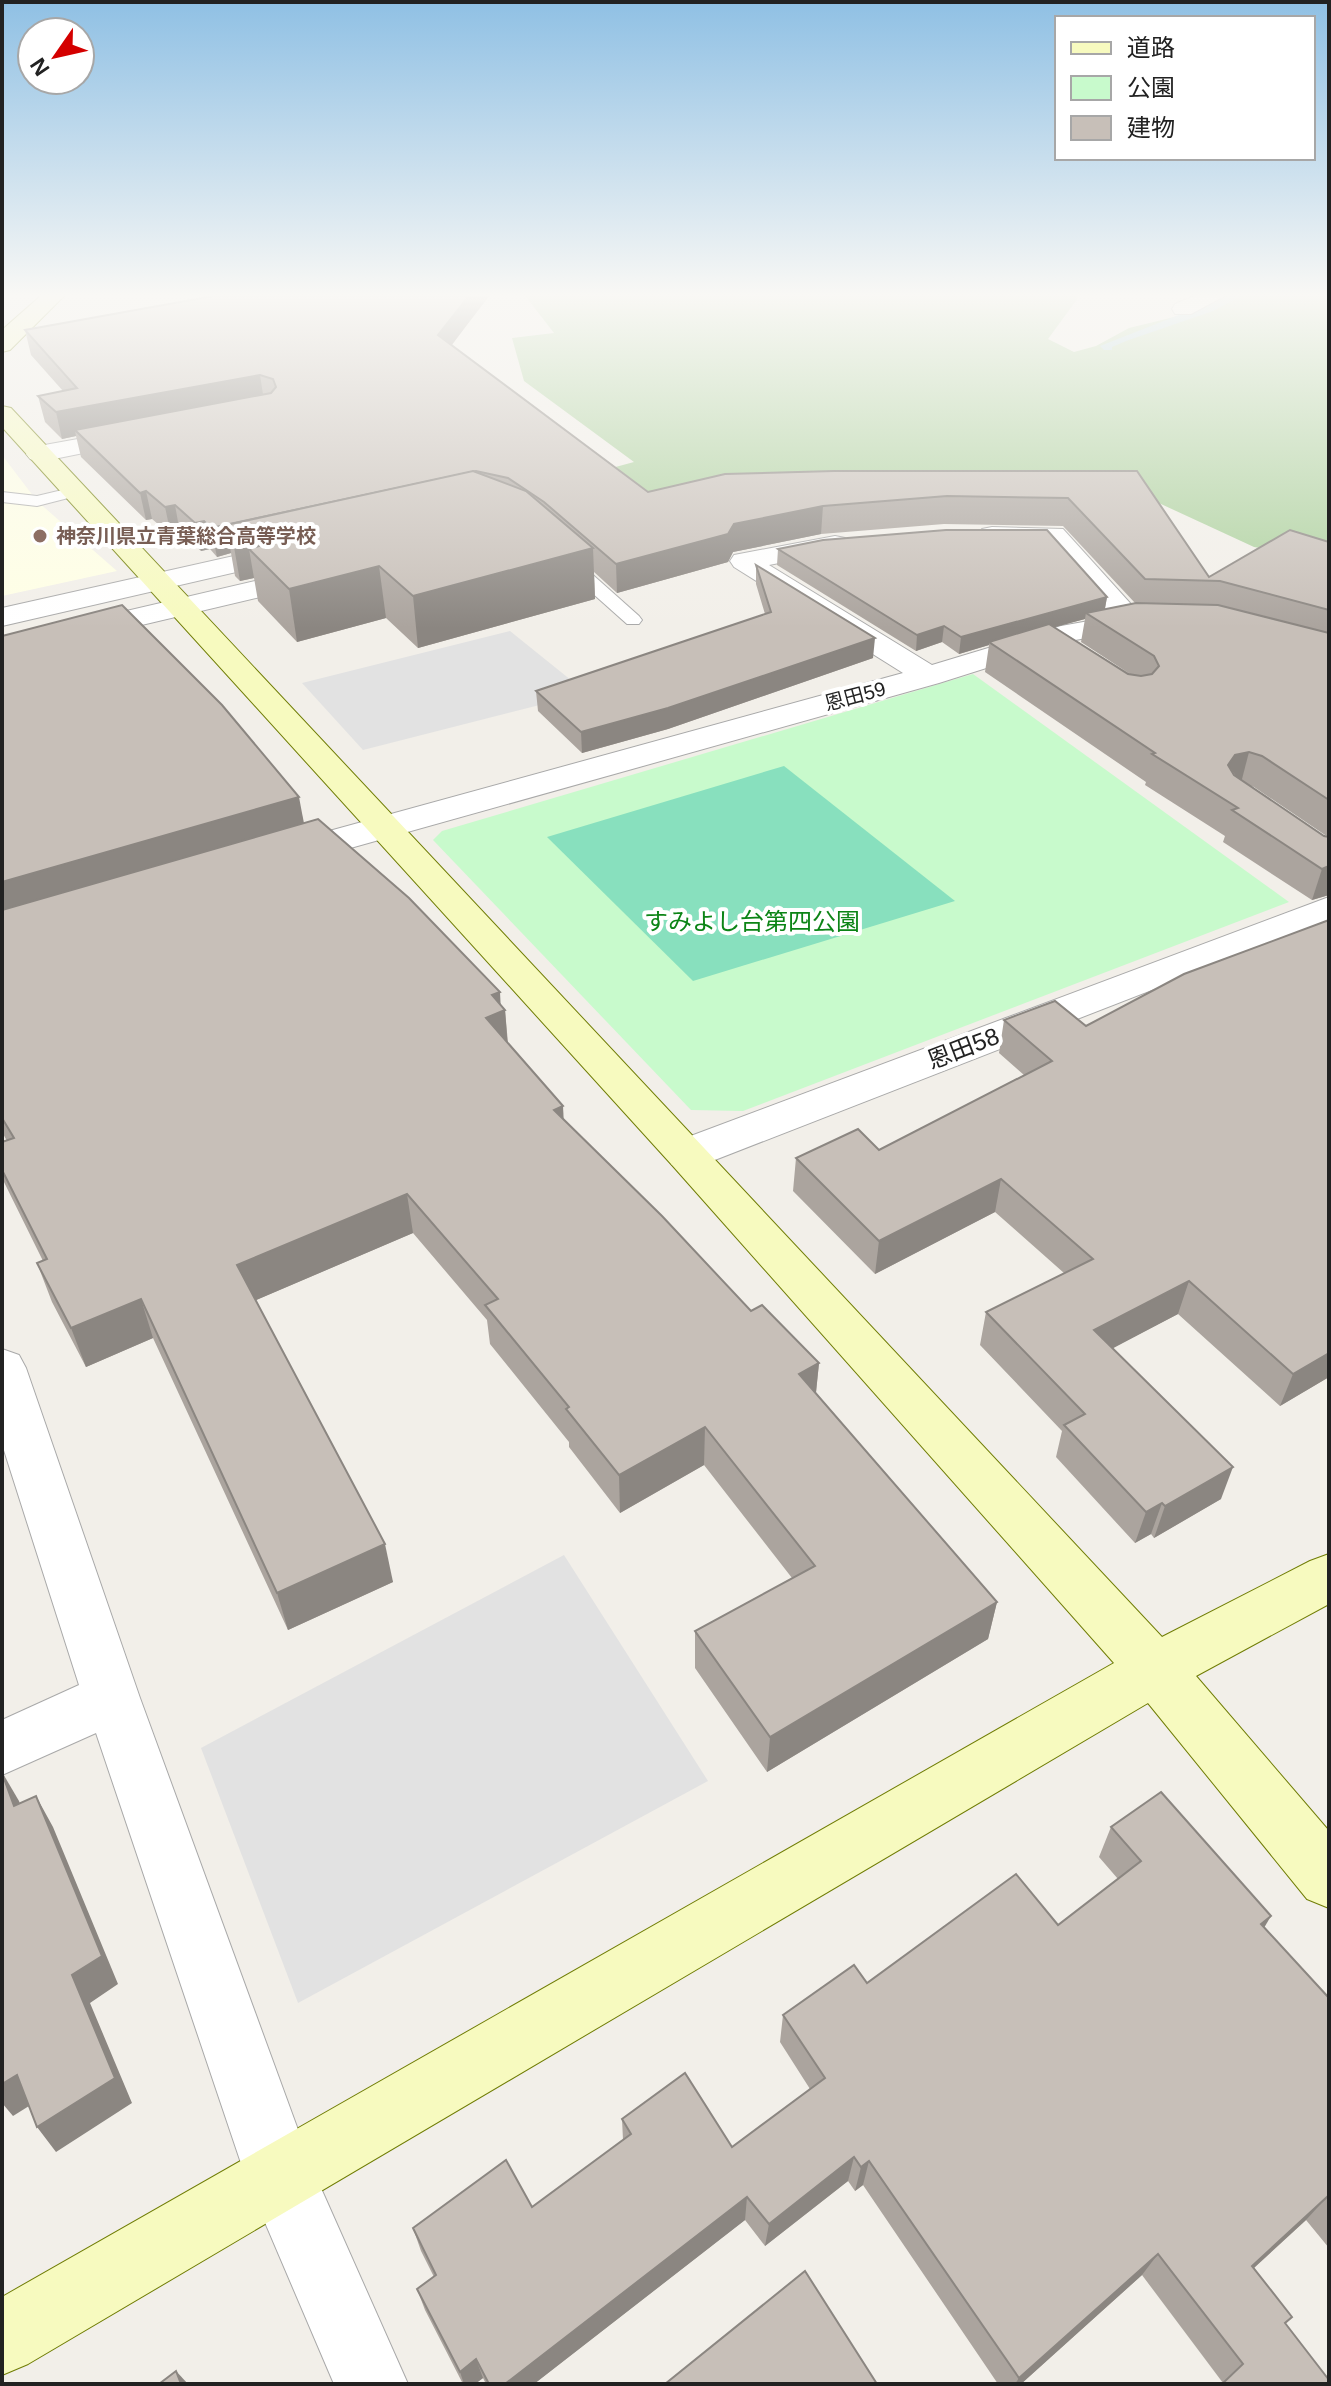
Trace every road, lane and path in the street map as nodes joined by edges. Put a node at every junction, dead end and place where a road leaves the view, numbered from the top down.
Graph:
1 (2, 413) edge
2 (159, 431) edge
3 (39, 454) junction
4 (75, 492) junction
5 (2, 497) edge
6 (960, 535) edge
7 (868, 541) edge
8 (325, 544) edge
9 (558, 553) edge
10 (157, 582) junction
11 (289, 582) edge
12 (182, 608) junction
13 (2, 617) edge
14 (633, 620) dead end
15 (1130, 620) junction
16 (1171, 621) edge
17 (1049, 639) junction
18 (2, 649) edge
19 (1085, 663) edge
20 (928, 676) junction
21 (384, 825) junction
22 (246, 866) edge
23 (1329, 908) edge
24 (687, 1154) junction
25 (5, 1383) edge
26 (1329, 1577) edge
27 (1155, 1669) junction
28 (112, 1698) junction
29 (2, 1748) edge
30 (1329, 1878) edge
31 (281, 2178) junction
32 (2, 2338) edge
33 (371, 2384) edge

1 - 3 street
2 - 3 street
3 - 4 street
4 - 5 lane
4 - 10 street
6 - 15 street
7 - 20 street
8 - 10 street
9 - 14 lane
10 - 12 street
10 - 13 street
11 - 12 street
12 - 18 street
12 - 21 street
15 - 16 street, 恩田59
15 - 17 street, 恩田59
17 - 19 street
17 - 20 street, 恩田59
20 - 21 street, 恩田59
21 - 22 street, 恩田59
21 - 24 street
23 - 24 street, 恩田58
24 - 27 street
25 - 28 street
26 - 27 street
27 - 30 street
27 - 31 street
28 - 29 street
28 - 31 street
31 - 32 street
31 - 33 street

